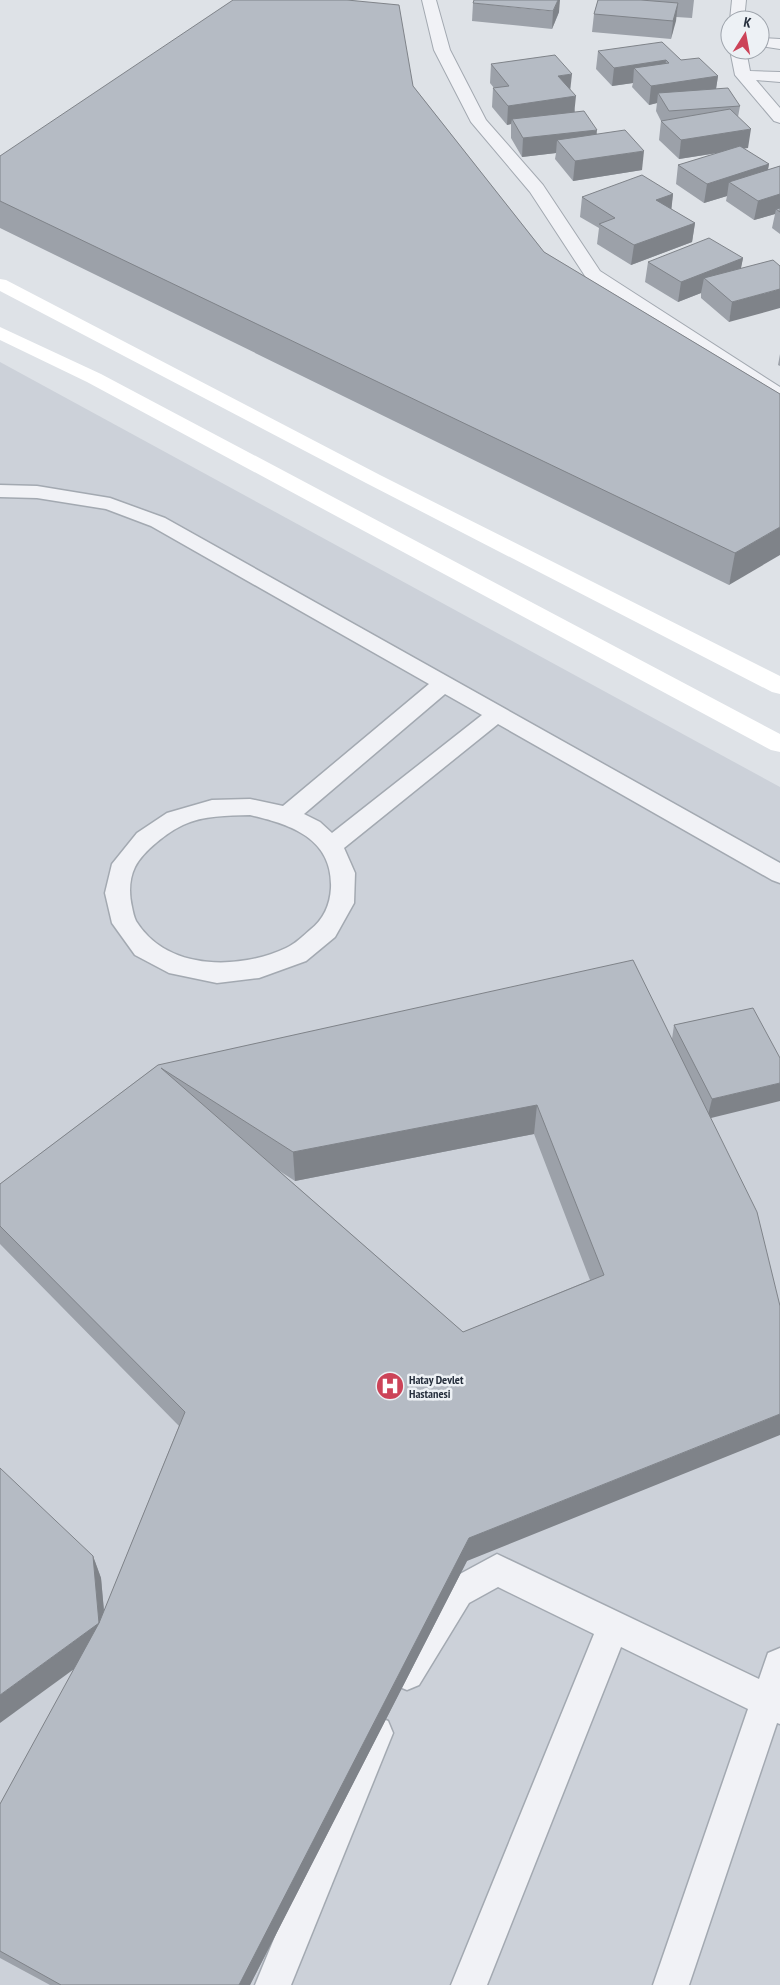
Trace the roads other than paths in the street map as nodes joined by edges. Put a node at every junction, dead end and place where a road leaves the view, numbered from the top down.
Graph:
1 (429, 0) edge
2 (740, 60) edge
3 (744, 75) junction
4 (780, 77) edge
5 (780, 118) edge
6 (0, 284) edge
7 (0, 333) edge
8 (780, 396) edge
9 (0, 491) edge
10 (444, 684) junction
11 (780, 686) edge
12 (497, 714) junction
13 (780, 744) edge
14 (287, 815) junction
15 (331, 846) junction
16 (780, 874) edge
17 (613, 1626) junction
18 (780, 1665) edge
19 (774, 1704) edge
20 (273, 1985) edge
21 (469, 1985) edge
22 (671, 1985) edge

1 - 8 street
2 - 3 street
3 - 4 street
3 - 5 street
6 - 11 street
7 - 13 street
9 - 10 lane
10 - 12 lane
10 - 14 lane
12 - 15 lane
12 - 16 lane
14 - 15 lane
14 - 15 lane
17 - 19 lane
17 - 20 lane
17 - 21 lane
18 - 19 lane
19 - 22 lane

